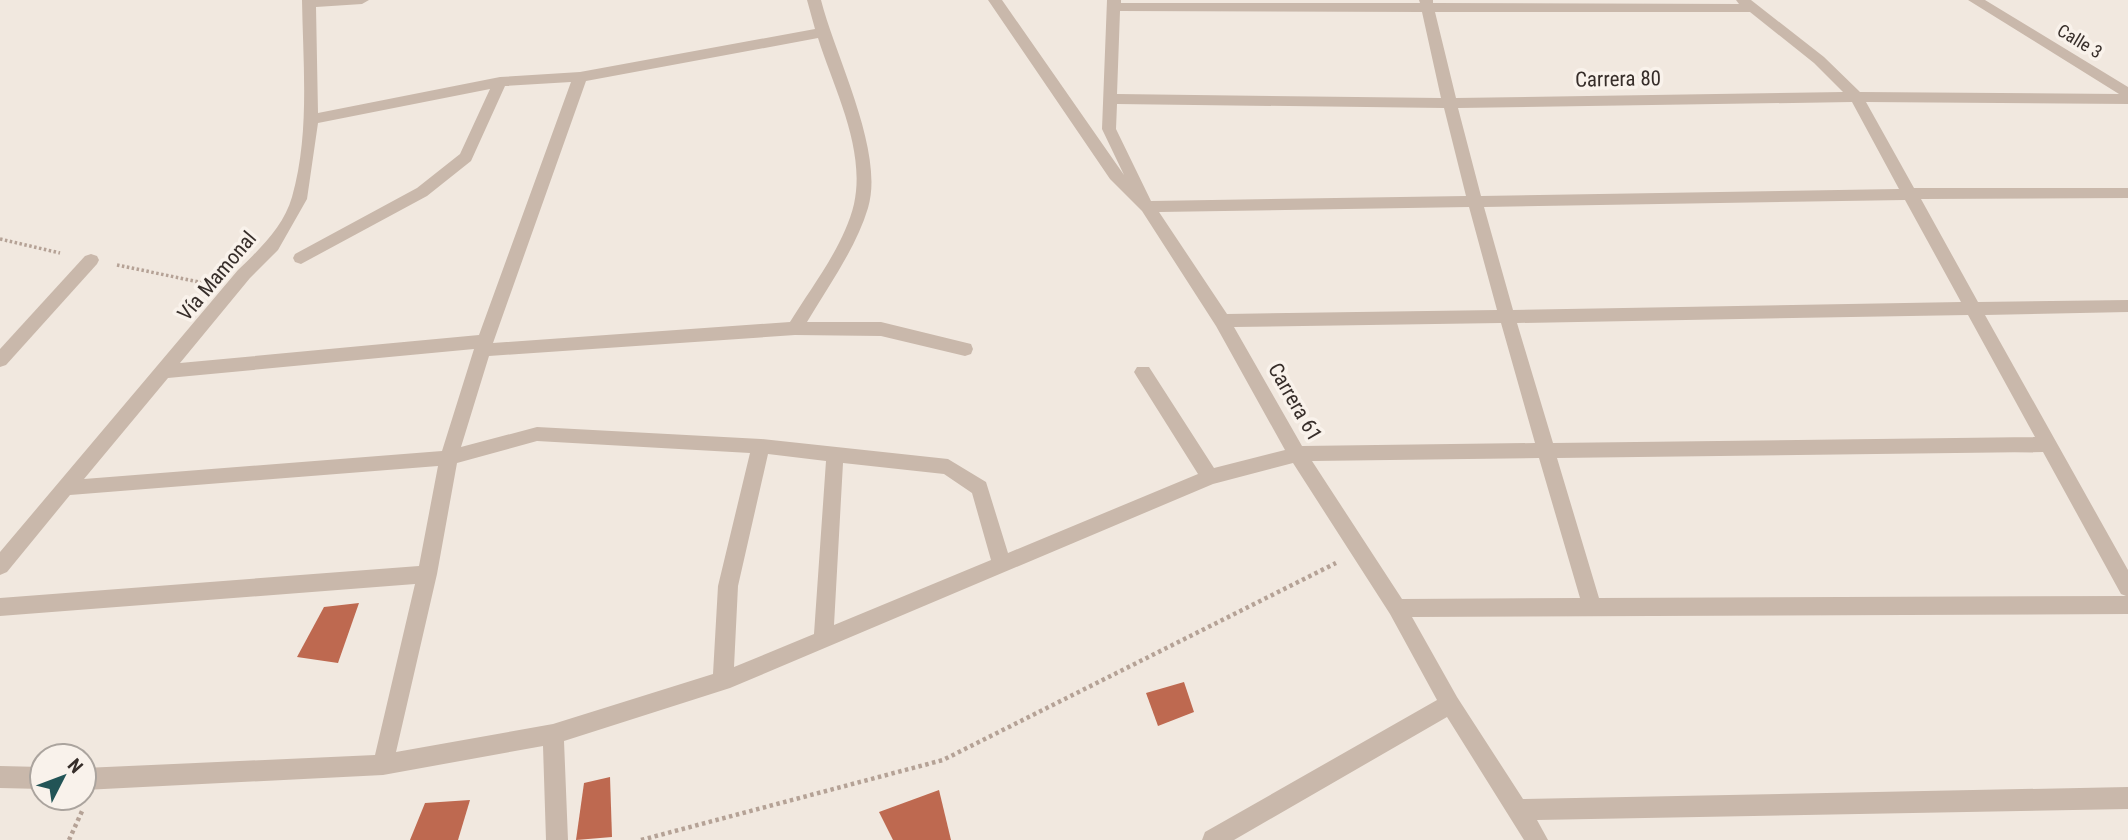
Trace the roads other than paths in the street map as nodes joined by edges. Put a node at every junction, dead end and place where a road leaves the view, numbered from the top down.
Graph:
1 (362, 0) edge
2 (814, 0) edge
3 (995, 0) edge
4 (1975, 0) edge
5 (309, 1) edge
6 (1114, 3) edge
7 (1427, 4) edge
8 (1748, 4) edge
9 (820, 33) junction
10 (580, 77) junction
11 (499, 82) junction
12 (2128, 93) edge
13 (1856, 97) junction
14 (1109, 99) junction
15 (2128, 99) edge
16 (1447, 103) junction
17 (311, 119) junction
18 (2128, 193) edge
19 (1907, 194) junction
20 (1474, 200) junction
21 (1147, 207) junction
22 (302, 258) dead end
23 (91, 260) dead end
24 (2128, 306) edge
25 (1972, 308) junction
26 (1505, 316) junction
27 (1222, 321) junction
28 (796, 328) junction
29 (483, 345) junction
30 (965, 349) dead end
31 (0, 359) edge
32 (164, 371) junction
33 (1143, 372) dead end
34 (2049, 444) junction
35 (761, 446) junction
36 (1546, 449) junction
37 (1297, 454) junction
38 (835, 455) junction
39 (449, 458) junction
40 (1210, 477) junction
41 (63, 488) junction
42 (1002, 565) junction
43 (0, 566) edge
44 (427, 575) junction
45 (2128, 588) edge
46 (2128, 606) edge
47 (0, 607) edge
48 (1592, 607) junction
49 (1397, 608) junction
50 (823, 639) junction
51 (723, 681) junction
52 (1450, 704) junction
53 (553, 734) junction
54 (383, 765) junction
55 (0, 777) edge
56 (28, 778) edge
57 (98, 778) edge
58 (2128, 797) edge
59 (1519, 810) junction
60 (557, 840) edge
61 (1213, 840) edge
62 (1537, 840) edge

1 - 5 street, Vía Mamonal
2 - 9 street
3 - 21 street, Carrera 61
4 - 12 street, Calle 3
5 - 17 street, Vía Mamonal
6 - 7 street
6 - 14 street
7 - 8 street
7 - 16 street
8 - 13 street
9 - 10 street
9 - 28 street
10 - 11 street
10 - 29 street
11 - 17 street
11 - 22 street
13 - 15 street, Carrera 80
13 - 16 street, Carrera 80
13 - 19 street
14 - 16 street, Carrera 80
14 - 21 street
16 - 20 street
17 - 32 street, Vía Mamonal
18 - 19 street
19 - 20 street
19 - 25 street
20 - 21 street
20 - 26 street
21 - 27 street, Carrera 61
23 - 31 street
24 - 25 street
25 - 26 street
25 - 34 street
26 - 27 street
26 - 36 street
27 - 37 street, Carrera 61
28 - 29 street
28 - 30 street
29 - 32 street
29 - 39 street
32 - 41 street, Vía Mamonal
33 - 40 street
34 - 36 street
34 - 45 street
35 - 38 street
35 - 39 street
35 - 51 street
36 - 37 street
36 - 48 street
37 - 40 street
37 - 49 street, Carrera 61
38 - 42 street
38 - 50 street
39 - 41 street
39 - 44 street
40 - 42 street
41 - 43 street, Vía Mamonal
42 - 50 street
44 - 47 street
44 - 54 street
46 - 48 street
48 - 49 street
49 - 52 street, Carrera 61
50 - 51 street
51 - 53 street
52 - 59 street, Carrera 61
52 - 61 street
53 - 54 street
53 - 60 street
54 - 57 street
55 - 56 street
58 - 59 street
59 - 62 street, Carrera 61

